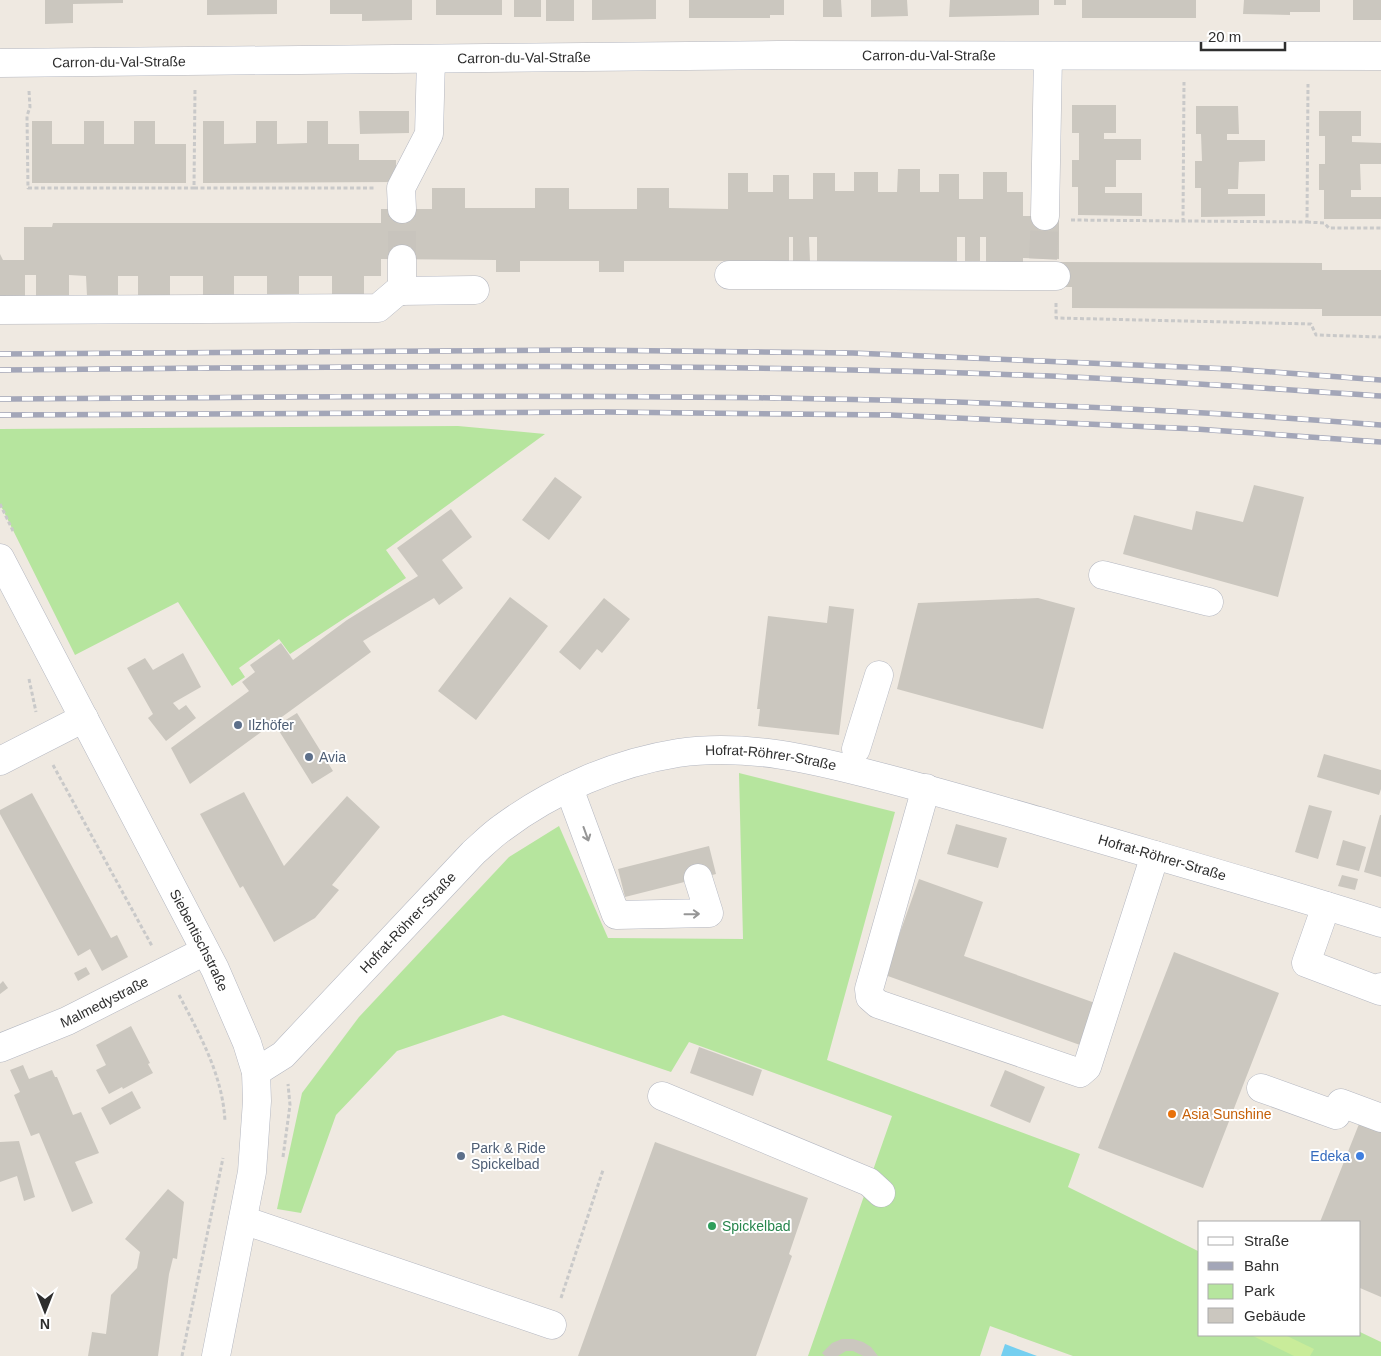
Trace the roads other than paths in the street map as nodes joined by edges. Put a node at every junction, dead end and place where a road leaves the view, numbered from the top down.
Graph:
1 (1048, 56) junction
2 (1381, 56) edge
3 (431, 59) junction
4 (0, 63) edge
5 (402, 199) tunnel mouth
6 (1054, 218) tunnel mouth
7 (402, 259) tunnel mouth
8 (1048, 271) road end
9 (729, 275) dead end
10 (476, 290) dead end
11 (402, 291) junction
12 (0, 310) edge
13 (0, 558) edge
14 (1103, 575) dead end
15 (1210, 602) dead end
16 (879, 675) dead end
17 (84, 718) junction
18 (856, 749) dead end
19 (0, 761) edge
20 (569, 788) junction
21 (926, 788) junction
22 (1155, 855) junction
23 (698, 878) dead end
24 (1326, 906) junction
25 (1381, 923) edge
26 (205, 951) junction
27 (1381, 987) edge
28 (0, 1048) edge
29 (256, 1072) junction
30 (1261, 1088) dead end
31 (662, 1096) dead end
32 (1381, 1118) edge
33 (881, 1193) dead end
34 (244, 1220) junction
35 (552, 1325) road end
36 (216, 1356) edge

1 - 2 street, Carron-du-Val-Straße
1 - 3 street, Carron-du-Val-Straße
1 - 6 street
3 - 4 street, Carron-du-Val-Straße
3 - 5 street
7 - 11 street
8 - 9 street
10 - 11 street
11 - 12 street
13 - 17 street, Siebentischstraße
14 - 15 street
16 - 18 street
17 - 19 street
17 - 26 street, Siebentischstraße
20 - 21 street, Hofrat-Röhrer-Straße
20 -> 23 street
20 - 29 street, Hofrat-Röhrer-Straße
21 - 22 street, Hofrat-Röhrer-Straße
21 - 22 street
22 - 24 street, Hofrat-Röhrer-Straße
24 - 25 street, Hofrat-Röhrer-Straße
24 - 27 street
26 - 28 street, Malmedystraße
26 - 29 street, Siebentischstraße
29 - 34 street, Siebentischstraße
30 - 32 street
31 - 33 street
34 - 35 street
34 - 36 street, Siebentischstraße

